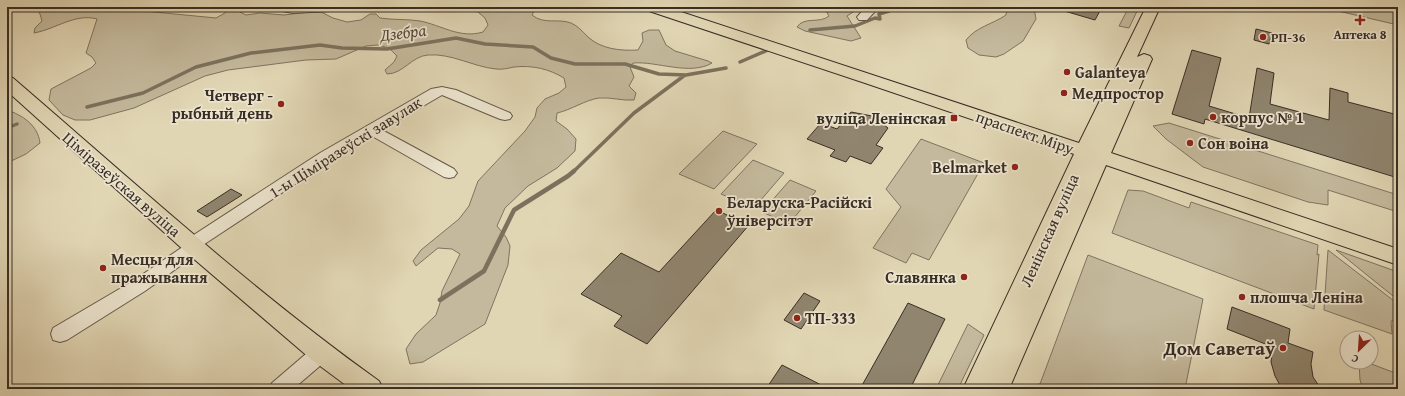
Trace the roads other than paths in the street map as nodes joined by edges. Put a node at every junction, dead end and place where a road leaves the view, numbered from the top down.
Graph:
1 (281, 7) edge
2 (330, 7) edge
3 (651, 7) edge
4 (678, 7) edge
5 (874, 7) edge
6 (1153, 7) edge
7 (1166, 7) edge
8 (863, 17) dead end
9 (703, 19) junction
10 (7, 82) edge
11 (505, 116) dead end
12 (372, 130) junction
13 (1094, 149) junction
14 (449, 173) dead end
15 (1398, 244) edge
16 (193, 246) junction
17 (1398, 257) edge
18 (60, 334) dead end
19 (321, 352) junction
20 (279, 389) edge
21 (370, 389) edge
22 (976, 389) edge
23 (996, 389) edge

1 - 2 street
3 - 9 main road, праспект Міру
4 - 9 main road, праспект Міру
5 - 8 street
6 - 13 main road, Ленінская вуліца
7 - 13 main road, Ленінская вуліца
9 - 13 main road, праспект Міру
10 - 16 main road, Ціміразеўская вуліца
11 - 12 street, 1-ы Ціміразеўскі завулак
12 - 14 street
12 - 16 street, 1-ы Ціміразеўскі завулак
13 - 15 main road, праспект Міру
13 - 17 main road, праспект Міру
13 - 22 main road, Ленінская вуліца
13 - 23 main road, Ленінская вуліца
16 - 18 street, 1-ы Ціміразеўскі завулак
16 - 19 main road, Ціміразеўская вуліца
19 - 20 street
19 - 21 main road, Ціміразеўская вуліца

